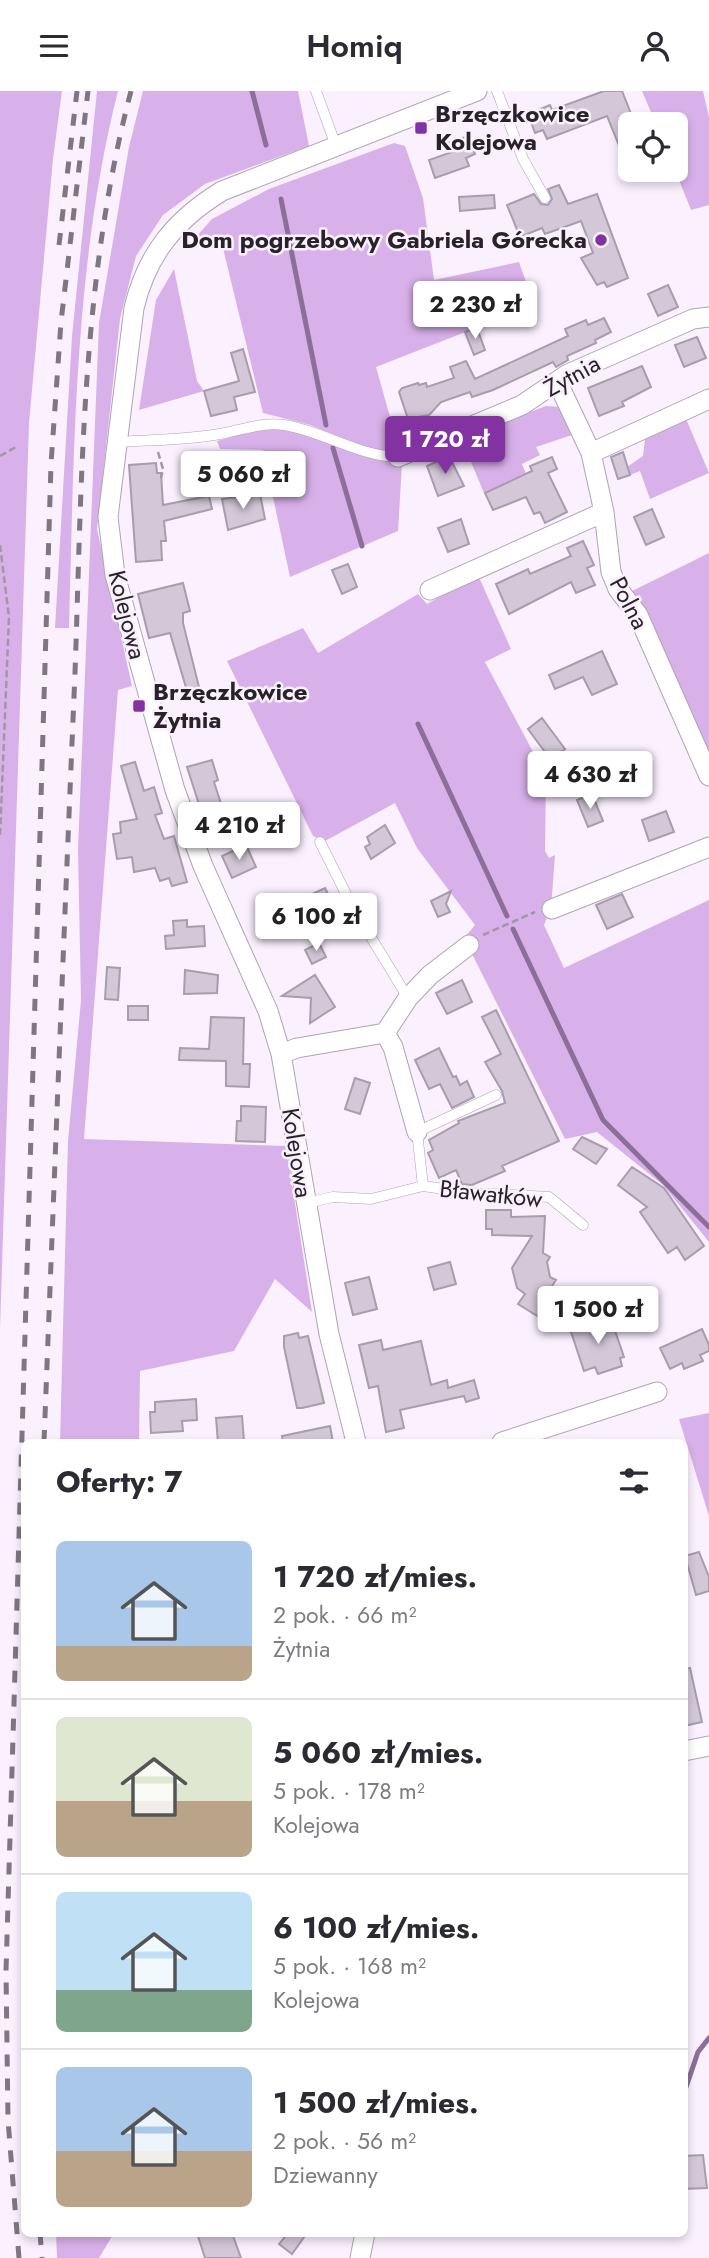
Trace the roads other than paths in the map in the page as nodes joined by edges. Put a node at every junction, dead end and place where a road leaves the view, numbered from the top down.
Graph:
1 (316, 91) edge
2 (477, 91) edge
3 (497, 91) edge
4 (336, 145) junction
5 (545, 198) dead end
6 (709, 317) edge
7 (558, 383) junction
8 (709, 399) edge
9 (116, 442) junction
10 (591, 453) junction
11 (398, 457) joint
12 (604, 512) junction
13 (430, 590) dead end
14 (709, 776) edge
15 (320, 842) dead end
16 (709, 847) edge
17 (552, 909) road end
18 (469, 945) road end
19 (408, 998) junction
20 (385, 1033) junction
21 (281, 1054) junction
22 (496, 1095) dead end
23 (417, 1132) junction
24 (423, 1186) junction
25 (305, 1204) junction
26 (583, 1225) dead end
27 (657, 1392) dead end
28 (355, 1439) edge
29 (511, 1439) edge
30 (709, 1746) edge
31 (688, 1750) edge
32 (364, 2237) edge
33 (360, 2258) edge

1 - 4 lane
2 - 4 street, Kolejowa
3 - 5 lane
4 - 9 street, Kolejowa
6 - 7 street, Żytnia
7 - 10 street, Polna
7 - 11 street, Żytnia
8 - 10 street
9 - 11 lane
9 - 21 street, Kolejowa
10 - 12 street, Polna
12 - 13 street
12 - 14 street, Polna
15 - 19 lane
16 - 17 street
18 - 19 street
19 - 20 street
20 - 21 street
20 - 23 street, Bławatków
21 - 25 street, Kolejowa
22 - 23 lane
23 - 24 lane, Bławatków
24 - 25 lane
24 - 26 lane, Bławatków
25 - 28 street, Kolejowa
27 - 29 street
30 - 31 street
32 - 33 street

